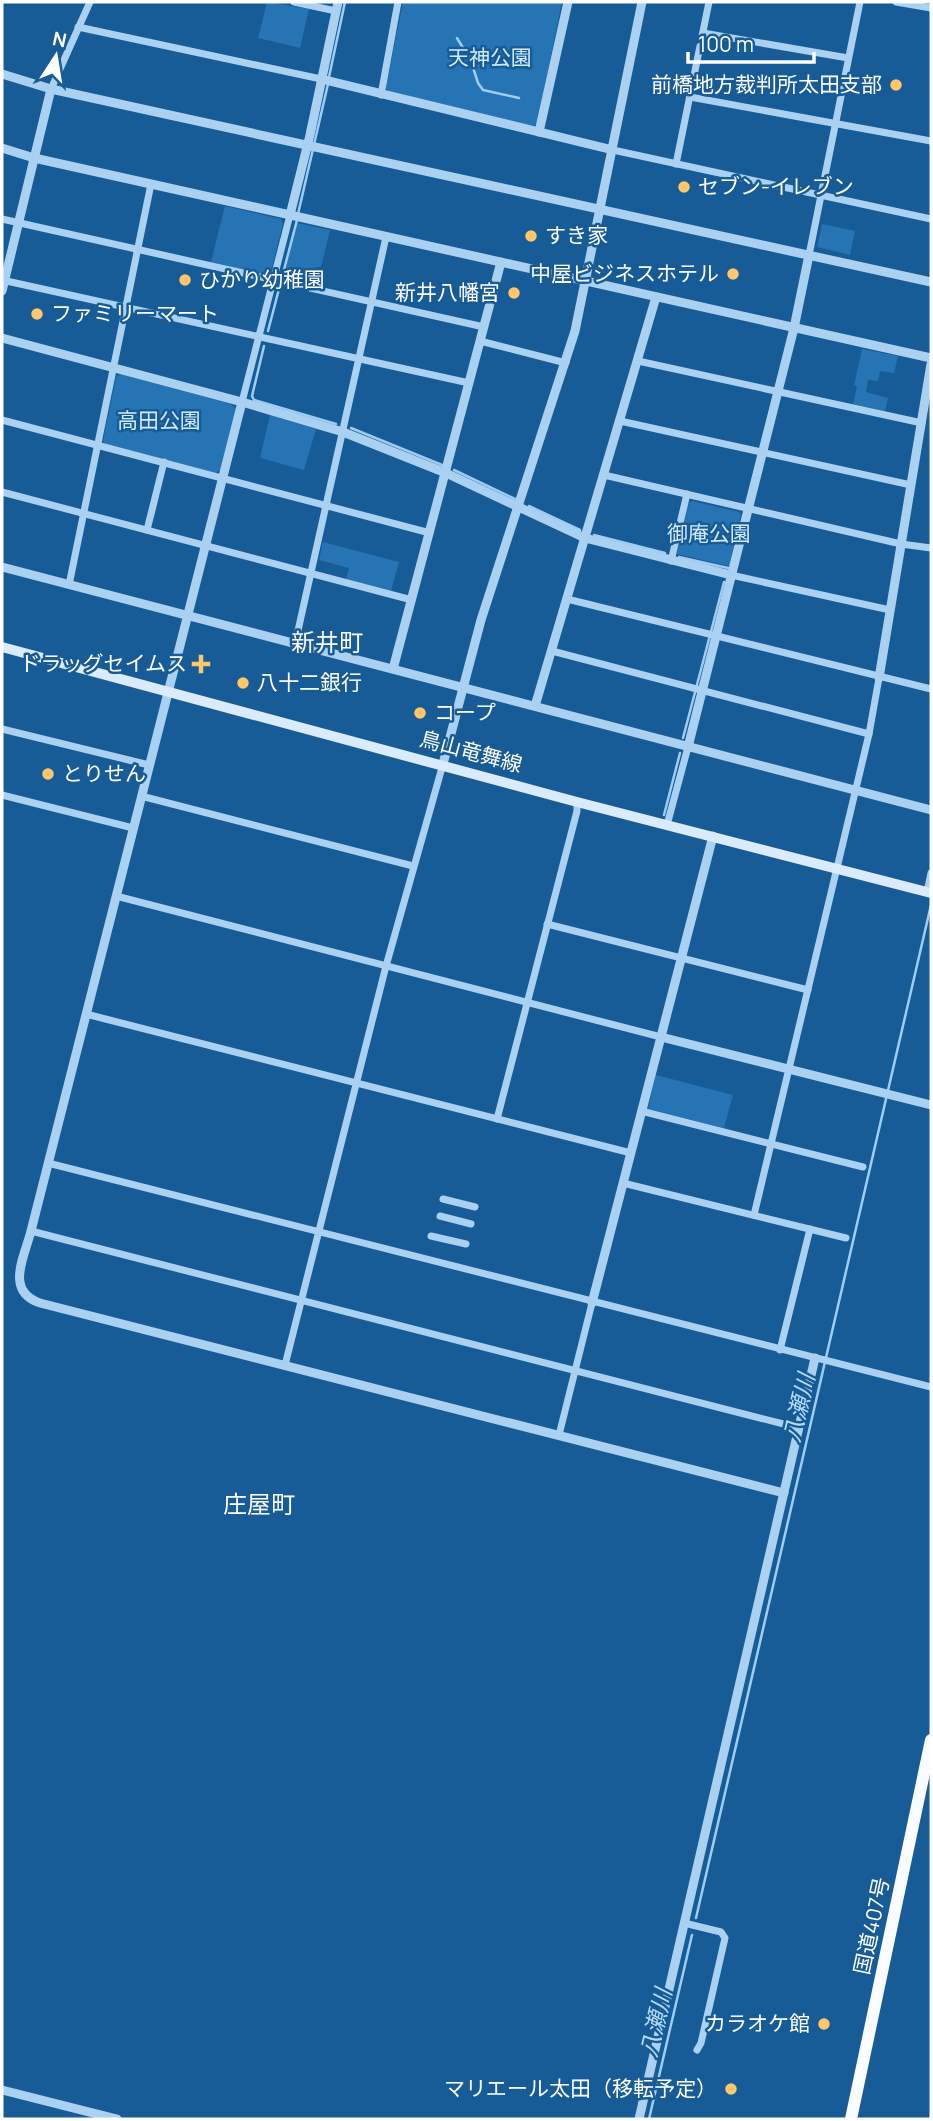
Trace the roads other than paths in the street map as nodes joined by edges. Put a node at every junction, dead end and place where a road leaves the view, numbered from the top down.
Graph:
1 (90, 2) edge
2 (294, 2) edge
3 (398, 2) edge
4 (568, 2) edge
5 (642, 2) edge
6 (709, 2) edge
7 (860, 2) edge
8 (900, 2) edge
9 (337, 6) edge
10 (931, 8) edge
11 (78, 27) junction
12 (703, 33) junction
13 (848, 58) junction
14 (2, 74) edge
15 (321, 79) junction
16 (51, 89) junction
17 (381, 95) junction
18 (690, 97) junction
19 (836, 123) junction
20 (539, 132) junction
21 (931, 141) edge
22 (307, 145) junction
23 (2, 148) edge
24 (613, 150) junction
25 (34, 158) junction
26 (676, 164) junction
27 (151, 184) junction
28 (822, 195) junction
29 (601, 210) junction
30 (290, 215) junction
31 (931, 217) edge
32 (2, 219) edge
33 (18, 223) junction
34 (386, 237) junction
35 (137, 250) junction
36 (809, 256) junction
37 (501, 262) junction
38 (273, 280) junction
39 (585, 281) junction
40 (931, 282) edge
41 (3, 284) edge
42 (656, 298) junction
43 (371, 301) junction
44 (125, 307) junction
45 (484, 327) junction
46 (794, 328) junction
47 (2, 338) edge
48 (260, 338) junction
49 (480, 341) junction
50 (931, 358) edge
51 (359, 359) junction
52 (638, 360) junction
53 (566, 363) junction
54 (931, 364) edge
55 (114, 367) junction
56 (468, 383) junction
57 (778, 391) junction
58 (242, 402) junction
59 (2, 420) edge
60 (620, 421) junction
61 (922, 423) junction
62 (343, 432) junction
63 (98, 446) junction
64 (762, 453) junction
65 (164, 462) junction
66 (446, 473) junction
67 (604, 475) junction
68 (223, 479) junction
69 (911, 485) junction
70 (2, 492) edge
71 (687, 495) junction
72 (326, 506) junction
73 (519, 507) junction
74 (748, 509) junction
75 (84, 514) junction
76 (147, 530) junction
77 (430, 533) junction
78 (585, 538) junction
79 (901, 544) junction
80 (206, 546) junction
81 (931, 548) edge
82 (671, 561) junction
83 (2, 567) edge
84 (311, 573) junction
85 (731, 575) junction
86 (69, 585) junction
87 (567, 598) junction
88 (412, 600) junction
89 (890, 610) junction
90 (188, 616) junction
91 (715, 636) junction
92 (295, 644) junction
93 (2, 647) edge
94 (552, 651) junction
95 (393, 669) junction
96 (879, 678) junction
97 (463, 687) junction
98 (931, 689) edge
99 (703, 691) junction
100 (169, 693) junction
101 (535, 706) junction
102 (2, 729) edge
103 (869, 734) junction
104 (688, 747) junction
105 (443, 764) junction
106 (149, 765) junction
107 (855, 790) junction
108 (2, 795) edge
109 (141, 796) junction
110 (577, 802) junction
111 (931, 810) edge
112 (667, 825) junction
113 (133, 828) junction
114 (712, 836) junction
115 (413, 866) junction
116 (836, 869) junction
117 (931, 873) edge
118 (929, 893) edge
119 (116, 895) junction
120 (547, 923) junction
121 (681, 958) junction
122 (386, 966) junction
123 (808, 990) junction
124 (528, 1003) junction
125 (86, 1014) junction
126 (661, 1037) junction
127 (790, 1069) junction
128 (358, 1084) junction
129 (931, 1105) edge
130 (641, 1111) junction
131 (497, 1119) junction
132 (772, 1144) junction
133 (631, 1153) junction
134 (48, 1163) junction
135 (863, 1167) dead end
136 (623, 1182) junction
137 (443, 1199) dead end
138 (475, 1207) dead end
139 (754, 1215) junction
140 (440, 1216) dead end
141 (471, 1224) dead end
142 (810, 1229) junction
143 (31, 1231) junction
144 (319, 1233) junction
145 (431, 1236) dead end
146 (846, 1238) dead end
147 (466, 1244) dead end
148 (301, 1301) junction
149 (592, 1303) junction
150 (780, 1350) junction
151 (821, 1360) junction
152 (285, 1365) junction
153 (576, 1372) junction
154 (931, 1387) edge
155 (799, 1428) junction
156 (559, 1435) junction
157 (784, 1493) junction
158 (931, 1740) edge
159 (684, 1923) junction
160 (697, 2050) dead end
161 (2, 2090) edge
162 (92, 2116) edge
163 (117, 2119) edge
164 (639, 2119) edge
165 (851, 2119) edge

1 - 11 street
2 - 9 street
3 - 17 street
4 - 20 street
5 - 24 street
6 - 12 street
7 - 13 street
8 - 10 street
9 - 15 street
11 - 15 street
11 - 16 street
12 - 13 street
12 - 18 street
13 - 19 street
14 - 16 street
15 - 17 street
15 - 22 street
16 - 22 street
16 - 25 street
17 - 20 street
18 - 19 street
18 - 26 street
19 - 21 street
19 - 28 street
20 - 24 street
22 - 29 street
22 - 30 street
23 - 25 street
24 - 26 street
24 - 29 street
25 - 27 street
25 - 33 street
26 - 28 street
27 - 30 street
27 - 35 street
28 - 31 street
28 - 36 street
29 - 36 street
29 - 39 street
30 - 34 street
30 - 38 street
32 - 33 street
33 - 35 street
33 - 41 street
34 - 37 street
34 - 43 street
35 - 38 street
35 - 44 street
36 - 40 street
36 - 46 street
37 - 39 street
37 - 45 street
38 - 43 street
38 - 48 street
39 - 42 street
39 - 53 street
41 - 44 street
42 - 46 street
42 - 52 street
43 - 45 street
43 - 51 street
44 - 48 street
44 - 55 street
45 - 49 street
46 - 50 street
46 - 57 street
47 - 55 street
48 - 51 street
48 - 58 street
49 - 53 street
49 - 56 street
51 - 56 street
51 - 62 street
52 - 57 street
52 - 60 street
53 - 73 street
54 - 61 street
55 - 58 street
55 - 63 street
56 - 66 street
57 - 61 street
57 - 64 street
58 - 62 street
58 - 68 street
59 - 63 street
60 - 64 street
60 - 67 street
61 - 69 street
62 - 66 street
62 - 72 street
63 - 65 street
63 - 75 street
64 - 69 street
64 - 74 street
65 - 68 street
65 - 76 street
66 - 73 street
66 - 77 street
67 - 71 street
67 - 78 street
68 - 72 street
68 - 80 street
69 - 79 street
70 - 75 street
71 - 74 street
71 - 82 street
72 - 77 street
72 - 84 street
73 - 78 street
73 - 97 street
74 - 79 street
74 - 85 street
75 - 76 street
75 - 86 street
76 - 80 street
77 - 88 street
78 - 82 street
78 - 87 street
79 - 81 street
79 - 89 street
80 - 84 street
80 - 90 street
82 - 85 street
83 - 86 street
84 - 88 street
84 - 92 street
85 - 89 street
85 - 91 street
86 - 90 street
87 - 91 street
87 - 94 street
88 - 95 street
89 - 96 street
90 - 92 street
90 - 100 street
91 - 96 street
91 - 99 street
92 - 95 street
93 - 100 main road, 鳥山竜舞線
94 - 99 street
94 - 101 street
95 - 97 street
96 - 98 street
96 - 103 street
97 - 101 street
97 - 105 street
99 - 103 street
99 - 104 street
100 - 105 main road, 鳥山竜舞線
100 - 106 street
101 - 104 street
102 - 106 street
103 - 107 street
104 - 107 street
104 - 112 street
105 - 110 main road, 鳥山竜舞線
105 - 115 street
106 - 109 street
107 - 111 street
107 - 116 street
108 - 113 street
109 - 113 street
109 - 115 street
110 - 112 main road, 鳥山竜舞線
110 - 120 street
112 - 114 main road, 鳥山竜舞線
113 - 119 street
114 - 116 main road, 鳥山竜舞線
114 - 121 street
115 - 122 street
116 - 118 main road, 鳥山竜舞線
116 - 123 street
117 - 118 street
119 - 122 street
119 - 125 street
120 - 121 street
120 - 124 street
121 - 123 street
121 - 126 street
122 - 124 street
122 - 128 street
123 - 127 street
124 - 126 street
124 - 131 street
125 - 128 street
125 - 134 street
126 - 127 street
126 - 130 street
127 - 129 street
127 - 132 street
128 - 131 street
128 - 144 street
130 - 132 street
130 - 133 street
131 - 133 street
132 - 135 street
132 - 139 street
133 - 136 street
134 - 143 street
134 - 144 street
136 - 139 street
136 - 149 street
137 - 138 street
139 - 142 street
140 - 141 street
142 - 146 street
142 - 150 street
143 - 148 street
143 - 152 street
144 - 148 street
144 - 149 street
145 - 147 street
148 - 152 street
148 - 153 street
149 - 150 street
149 - 153 street
150 - 151 street
151 - 154 street
151 - 155 street
152 - 156 street
153 - 155 street
153 - 156 street
155 - 157 street
156 - 157 street
157 - 159 street
158 - 165 highway, 国道407号
159 - 160 street
159 - 164 street
161 - 162 street
162 - 163 street

